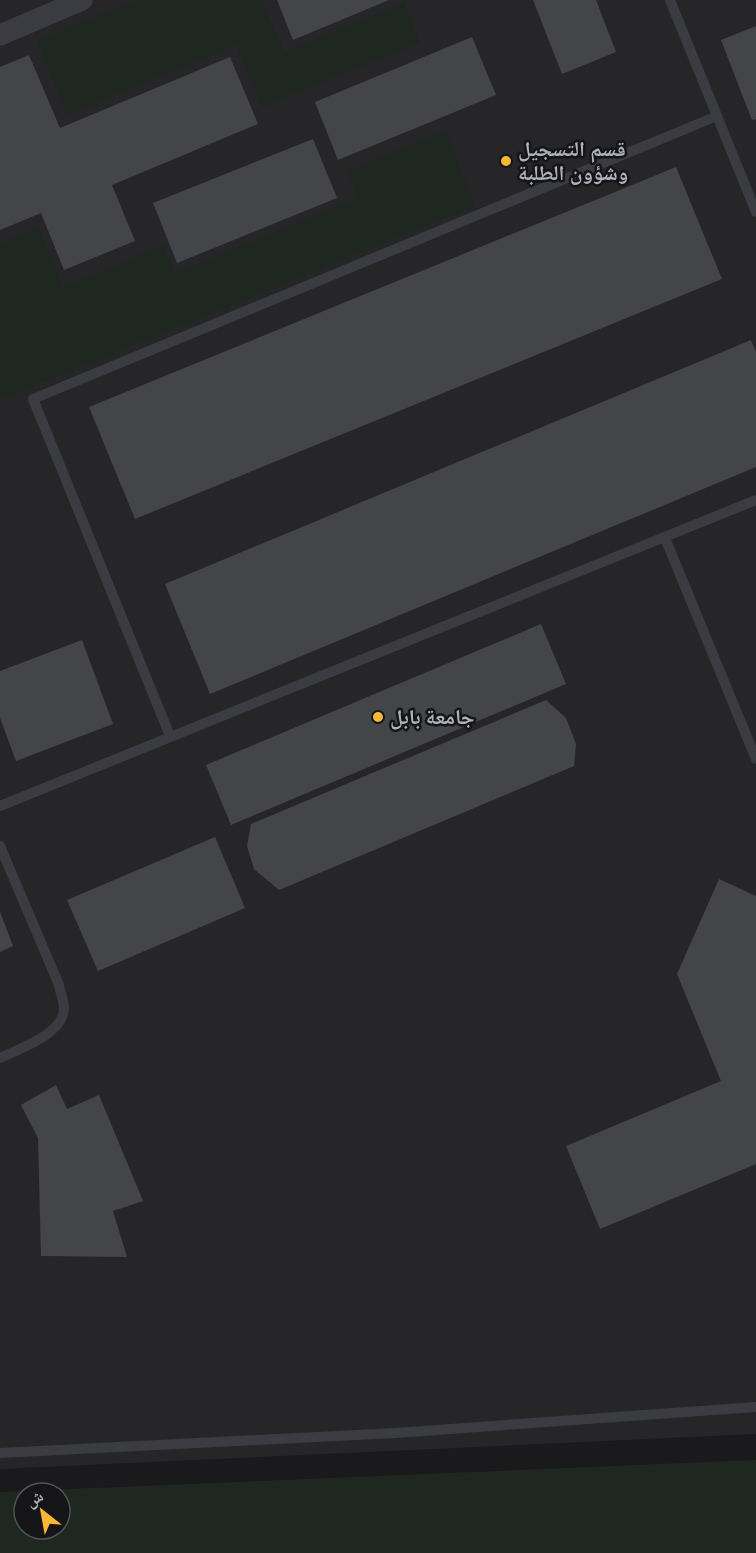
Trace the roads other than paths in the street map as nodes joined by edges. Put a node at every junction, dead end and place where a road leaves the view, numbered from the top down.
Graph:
1 (670, 0) edge
2 (72, 2) edge
3 (0, 35) edge
4 (717, 116) junction
5 (756, 212) edge
6 (756, 500) edge
7 (665, 538) junction
8 (752, 735) edge
9 (170, 736) junction
10 (756, 759) edge
11 (0, 806) edge
12 (0, 846) edge
13 (0, 1058) edge
14 (756, 1407) edge
15 (0, 1453) edge

1 - 4 lane
2 - 3 street
4 - 5 lane
4 - 9 lane
6 - 7 lane
7 - 8 lane
7 - 9 lane
8 - 10 lane
9 - 11 lane
12 - 13 lane
14 - 15 lane

